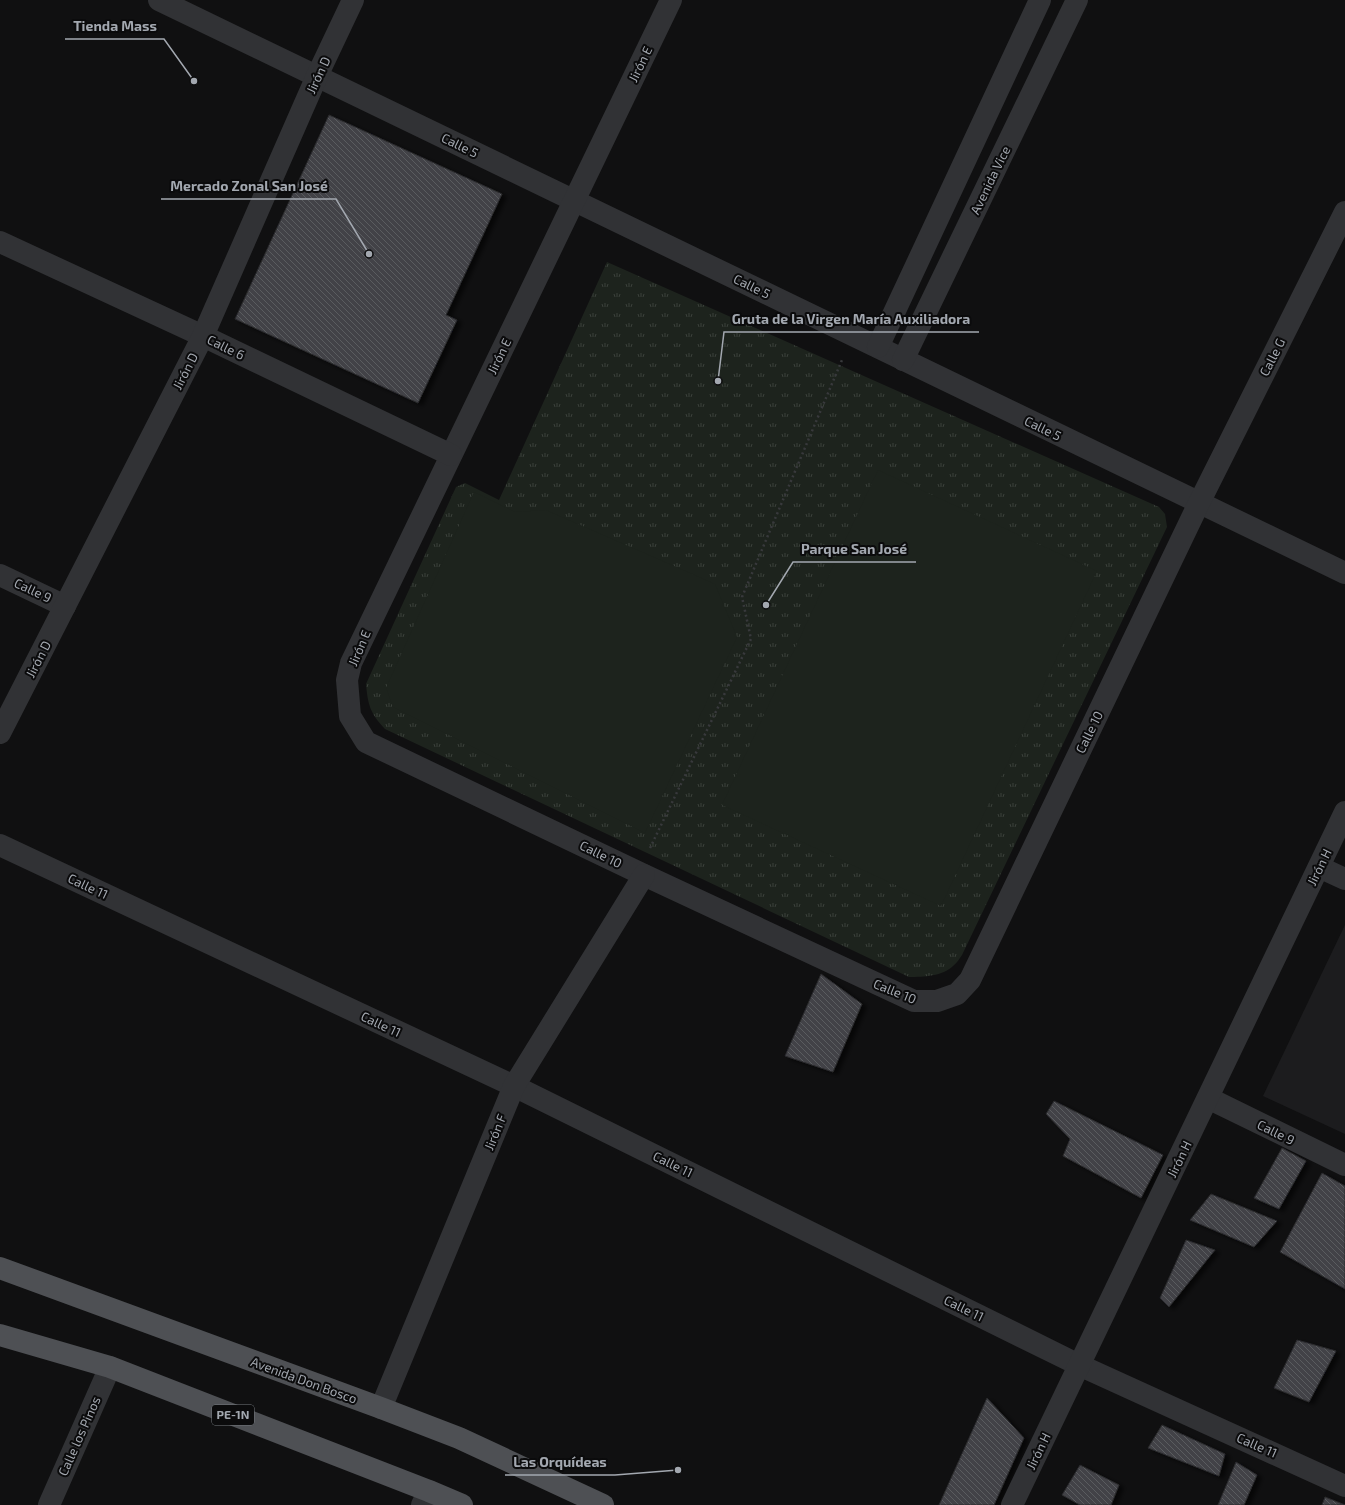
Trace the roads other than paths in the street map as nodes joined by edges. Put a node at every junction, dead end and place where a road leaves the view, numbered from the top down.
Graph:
1 (159, 0) edge
2 (353, 0) edge
3 (671, 0) edge
4 (1040, 0) edge
5 (1077, 0) edge
6 (317, 76) junction
7 (574, 201) junction
8 (1345, 212) edge
9 (0, 242) edge
10 (203, 336) junction
11 (878, 347) junction
12 (903, 360) junction
13 (451, 455) junction
14 (1199, 503) junction
15 (1345, 573) edge
16 (0, 575) edge
17 (66, 606) junction
18 (350, 716) joint
19 (0, 733) edge
20 (1345, 812) edge
21 (0, 845) edge
22 (1319, 867) junction
23 (641, 874) junction
24 (1345, 878) edge
25 (514, 1086) junction
26 (1208, 1098) junction
27 (1345, 1165) edge
28 (0, 1268) edge
29 (0, 1335) edge
30 (1080, 1365) junction
31 (110, 1367) junction
32 (381, 1408) junction
33 (1345, 1486) edge
34 (426, 1498) edge
35 (49, 1505) edge
36 (462, 1505) edge
37 (603, 1505) edge
38 (1012, 1505) edge

1 - 6 street, Calle 5
2 - 6 street, Jirón D
3 - 7 street, Jirón E
4 - 11 street
5 - 12 street, Avenida Vice
6 - 7 street, Calle 5
6 - 10 street, Jirón D
7 - 11 street, Calle 5
7 - 13 street, Jirón E
8 - 14 street, Calle G
9 - 10 street, Calle 6
10 - 13 street, Calle 6
10 - 17 street, Jirón D
11 - 12 street, Calle 5
12 - 14 street, Calle 5
13 - 18 street, Jirón E
14 - 15 street, Calle 5
14 - 23 street, Calle 10
16 - 17 street, Calle 9
17 - 19 street, Jirón D
18 - 23 street, Calle 10
20 - 22 street, Jirón H
21 - 25 street, Calle 11
22 - 24 street
22 - 26 street, Jirón H
23 - 25 street, Jirón F
25 - 30 street, Calle 11
25 - 32 street, Jirón F
26 - 27 street, Calle 9
26 - 30 street, Jirón H
28 - 32 main road, Avenida Don Bosco
29 - 31 main road, PE-1N
30 - 33 street, Calle 11
30 - 38 street, Jirón H
31 - 34 main road, PE-1N
31 - 35 street, Calle los Pinos
32 - 37 main road, Avenida Don Bosco
34 - 36 main road, PE-1N

